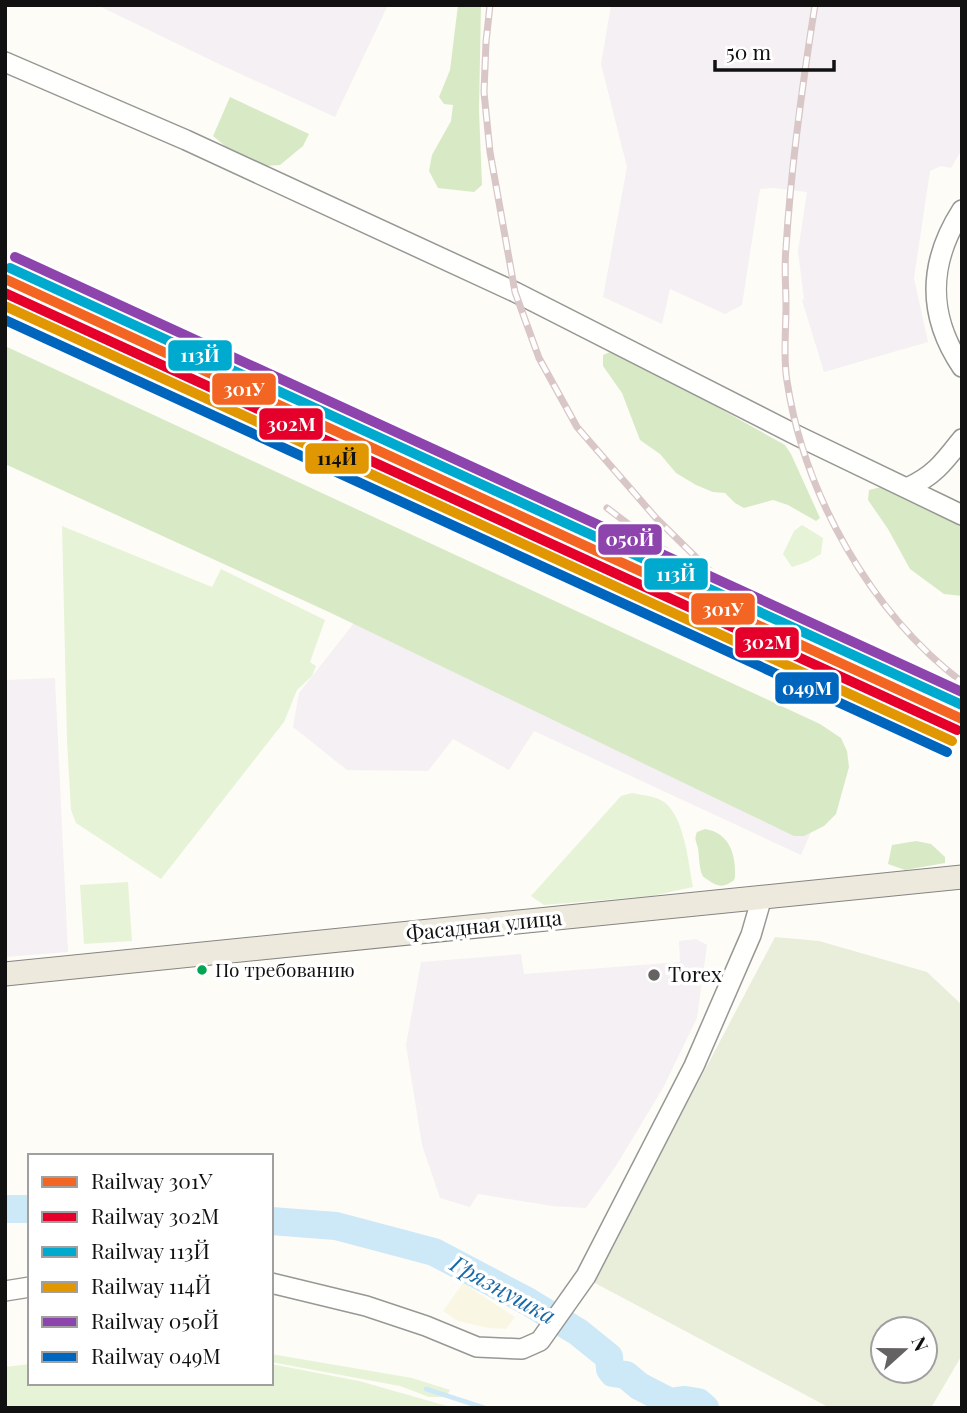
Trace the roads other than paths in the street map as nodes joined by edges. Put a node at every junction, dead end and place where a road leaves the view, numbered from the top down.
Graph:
1 (5, 62) edge
2 (962, 210) edge
3 (962, 367) edge
4 (962, 439) edge
5 (907, 488) junction
6 (962, 515) edge
7 (962, 877) edge
8 (762, 897) junction
9 (5, 974) edge
10 (273, 1284) edge
11 (28, 1287) edge
12 (5, 1291) edge

1 - 5 street
2 - 3 street
4 - 5 street
5 - 6 street
7 - 8 main road, Фасадная улица
8 - 9 main road, Фасадная улица
8 - 10 street
11 - 12 street

